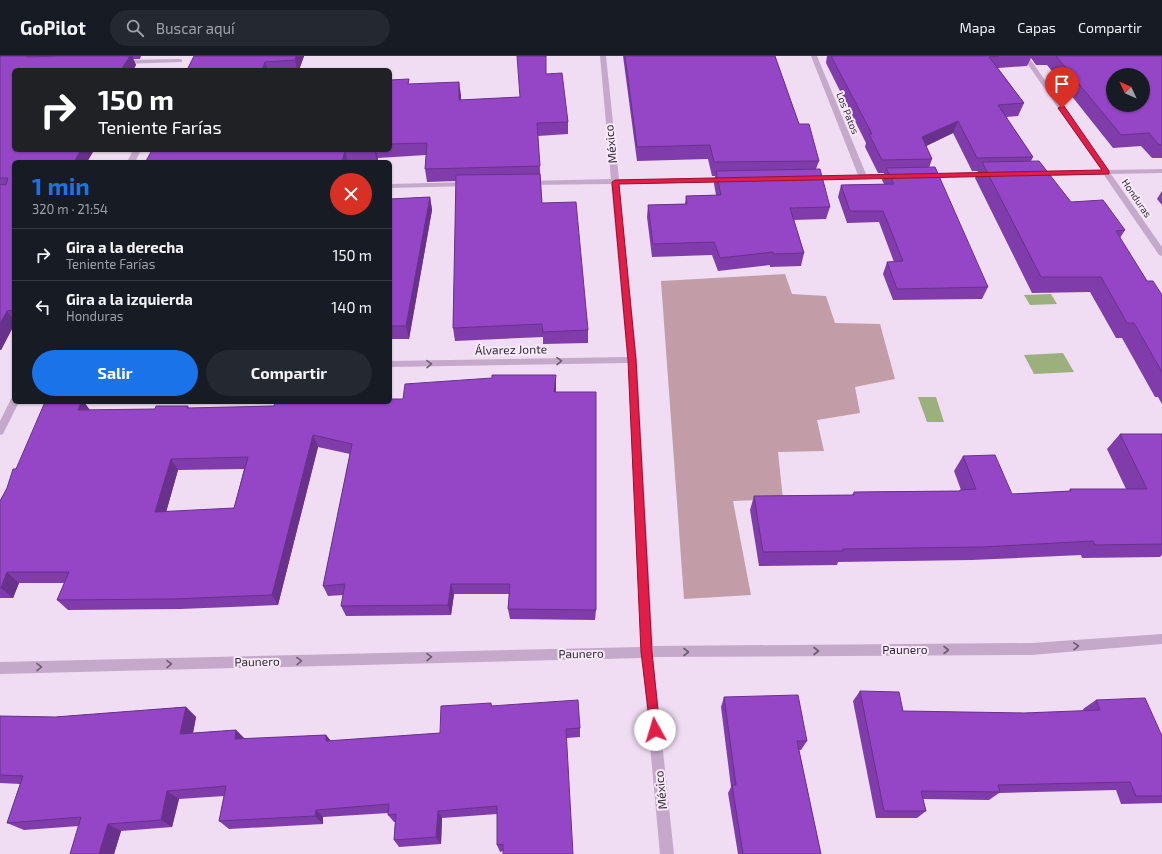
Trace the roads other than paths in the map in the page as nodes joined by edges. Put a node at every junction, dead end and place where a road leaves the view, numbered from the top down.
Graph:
1 (603, 56) edge
2 (814, 56) edge
3 (1025, 56) edge
4 (181, 58) edge
5 (111, 63) edge
6 (177, 68) edge
7 (1162, 171) edge
8 (1107, 172) junction
9 (997, 174) edge
10 (1028, 174) edge
11 (902, 176) edge
12 (918, 176) edge
13 (863, 177) junction
14 (801, 178) edge
15 (739, 179) edge
16 (615, 182) junction
17 (522, 183) edge
18 (475, 184) edge
19 (392, 186) edge
20 (1162, 253) edge
21 (632, 360) junction
22 (392, 364) edge
23 (13, 404) edge
24 (0, 431) edge
25 (1162, 639) edge
26 (647, 652) junction
27 (0, 668) edge
28 (667, 854) edge

1 - 16 street, México
2 - 13 street, Los Patos
3 - 8 street, Honduras
4 - 5 street
4 - 6 street
7 - 8 street
8 - 10 street
8 - 20 street, Honduras
9 - 12 street
11 - 13 street
13 - 14 street
15 - 16 street
16 - 17 street
16 - 21 street, México
18 - 19 street
22 -> 21 street, Álvarez Jonte
21 - 26 street, México
23 - 24 street
26 -> 25 street, Paunero
27 -> 26 street, Paunero
26 - 28 street, México

